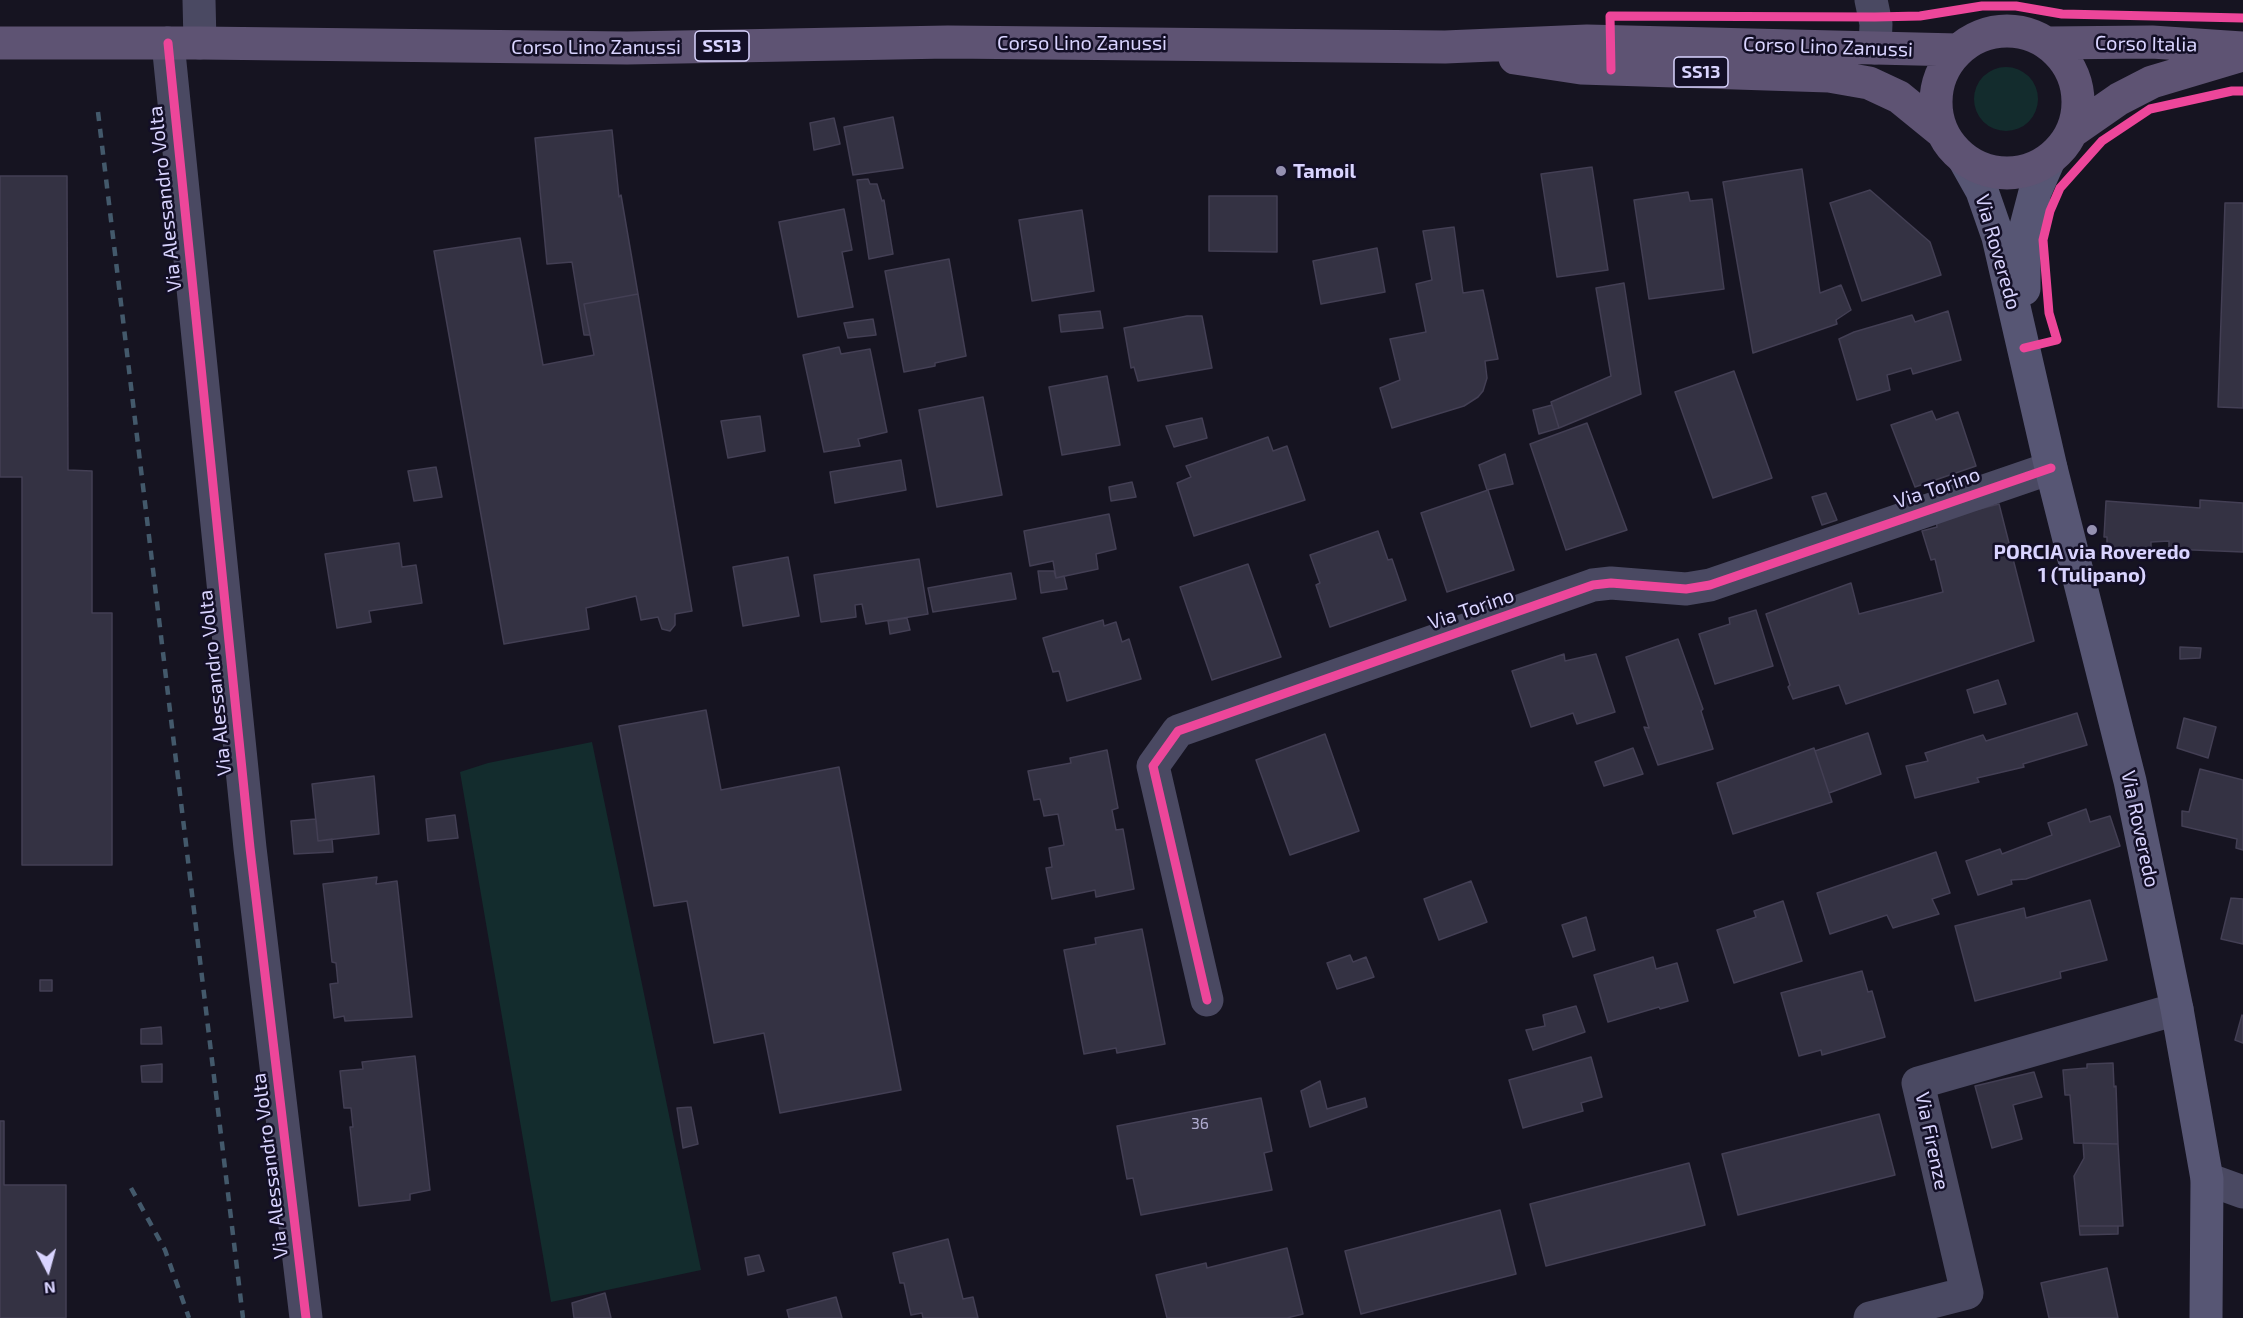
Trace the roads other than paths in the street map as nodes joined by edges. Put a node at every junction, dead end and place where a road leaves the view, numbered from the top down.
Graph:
1 (199, 0) edge
2 (1871, 0) edge
3 (168, 43) junction
4 (200, 43) junction
5 (2048, 43) junction
6 (0, 44) edge
7 (1445, 46) junction
8 (1875, 48) junction
9 (2243, 48) edge
10 (1959, 50) junction
11 (2243, 55) edge
12 (2073, 131) junction
13 (1942, 132) junction
14 (1965, 159) junction
15 (2049, 160) junction
16 (2024, 348) junction
17 (2051, 468) junction
18 (1207, 1000) dead end
19 (2177, 1009) junction
20 (2207, 1179) junction
21 (2243, 1192) edge
22 (306, 1318) edge
23 (1870, 1318) edge
24 (2206, 1318) edge

1 - 4 street
2 - 8 street
3 - 4 main road, Corso Lino Zanussi / SS13
3 - 6 main road, Corso Lino Zanussi / SS13
3 - 22 street, Via Alessandro Volta
4 - 7 main road, Corso Lino Zanussi / SS13
5 - 9 main road, Corso Italia
5 - 10 main road
5 - 12 main road
7 - 8 main road, Corso Lino Zanussi / SS13
7 - 13 main road, Corso Lino Zanussi / SS13
8 - 10 main road, Corso Lino Zanussi / SS13
10 - 13 main road
11 - 12 main road, Corso Italia
12 - 15 main road
13 - 14 main road
14 - 15 main road
14 - 16 main road, Via Roveredo
15 - 16 main road, Via Roveredo
16 - 17 main road, Via Roveredo
17 - 18 street, Via Torino
17 - 19 main road, Via Roveredo
19 - 20 main road, Via Roveredo
19 - 23 street, Via Firenze
20 - 21 street
20 - 24 main road, Via Roveredo

